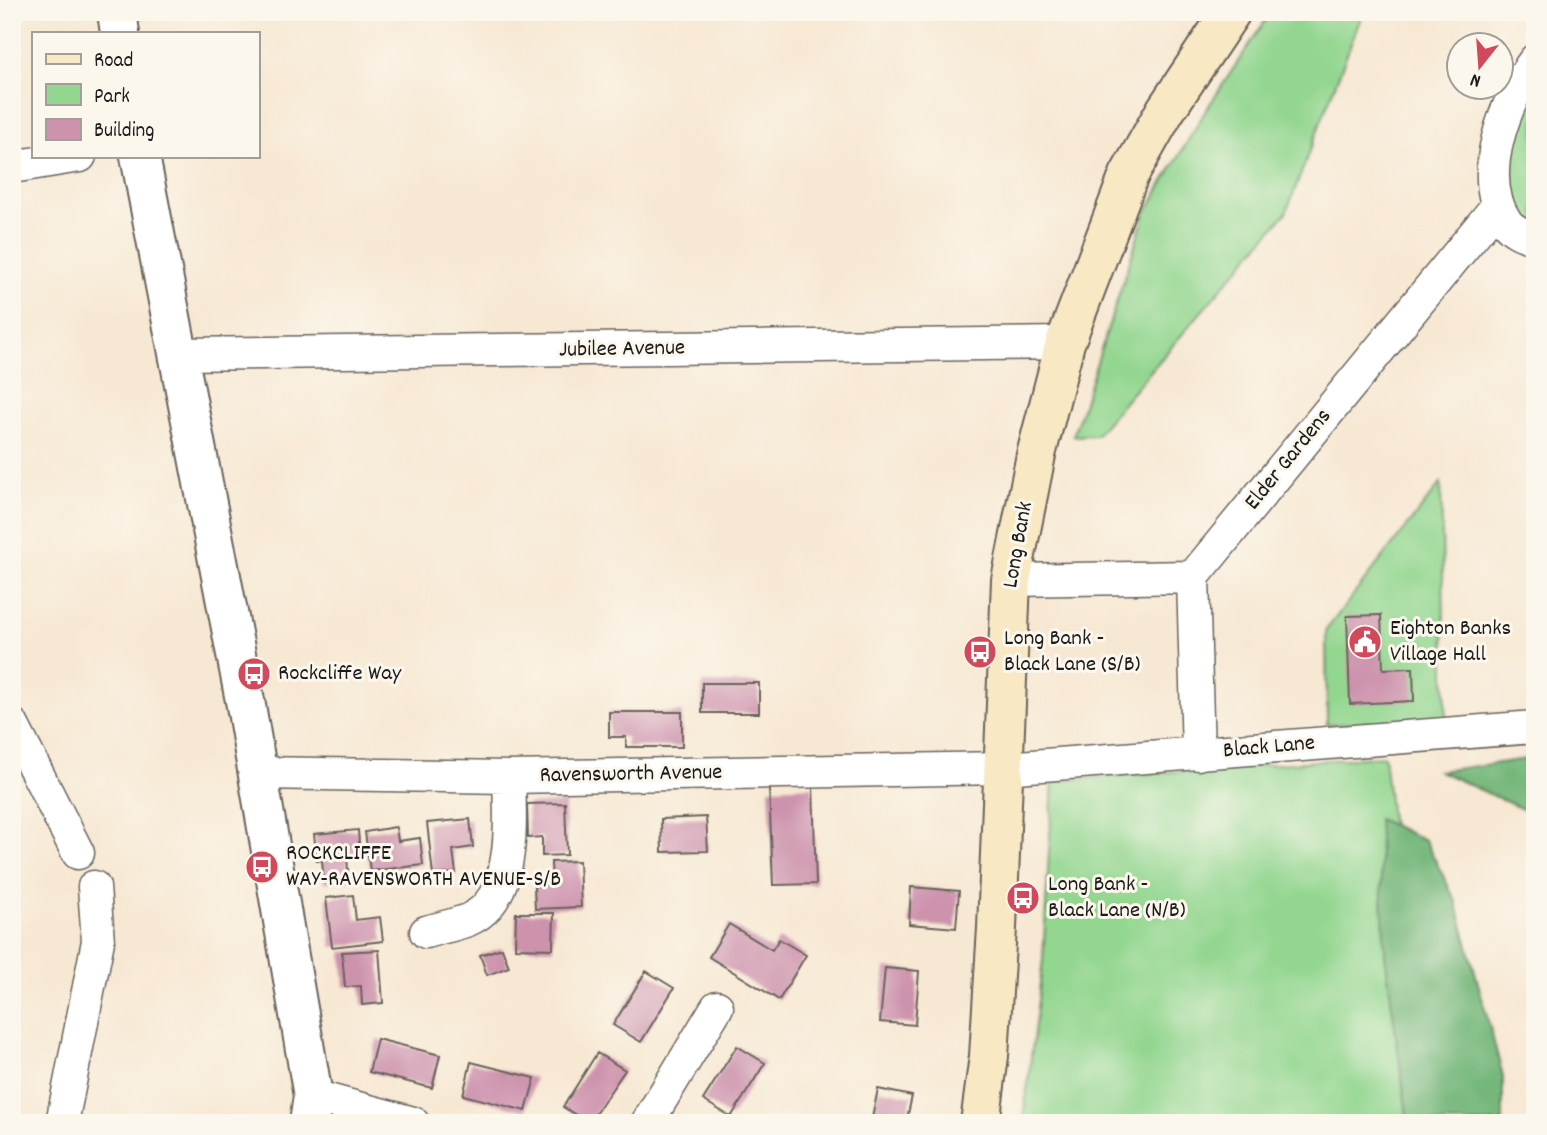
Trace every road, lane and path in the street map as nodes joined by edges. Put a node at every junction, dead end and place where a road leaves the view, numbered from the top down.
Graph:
1 (117, 12) edge
2 (1231, 12) edge
3 (120, 32) edge
4 (1535, 60) edge
5 (68, 158) edge
6 (140, 158) edge
7 (12, 167) edge
8 (1498, 205) junction
9 (1535, 239) edge
10 (1065, 343) junction
11 (180, 354) junction
12 (1193, 577) junction
13 (1011, 580) junction
14 (12, 724) edge
15 (1535, 727) edge
16 (1198, 754) junction
17 (1004, 768) junction
18 (258, 772) junction
19 (509, 777) junction
20 (78, 853) dead end
21 (94, 887) dead end
22 (426, 932) dead end
23 (717, 1007) dead end
24 (311, 1110) edge
25 (62, 1123) edge
26 (412, 1123) edge
27 (647, 1123) edge
28 (980, 1123) edge

1 - 3 street
2 - 10 main road, Long Bank
4 - 8 street
5 - 7 street
6 - 11 street
8 - 9 street
8 - 12 street, Elder Gardens
10 - 11 street, Jubilee Avenue
10 - 13 main road, Long Bank
11 - 18 street
12 - 13 street
12 - 16 street
13 - 17 main road, Long Bank
14 - 20 street
15 - 16 street, Black Lane
16 - 17 street, Black Lane
17 - 19 street, Ravensworth Avenue
17 - 28 main road, Long Bank
18 - 19 street, Ravensworth Avenue
18 - 24 street
19 - 22 street
21 - 25 street
23 - 27 street
24 - 26 street

